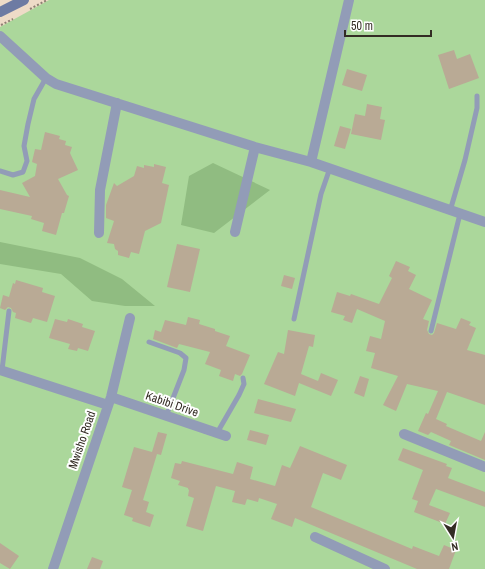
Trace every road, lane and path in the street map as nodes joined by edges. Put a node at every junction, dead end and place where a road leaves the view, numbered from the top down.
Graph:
1 (24, 0) edge
2 (349, 0) edge
3 (0, 12) edge
4 (0, 36) edge
5 (46, 78) junction
6 (477, 96) dead end
7 (117, 103) junction
8 (255, 147) junction
9 (311, 162) junction
10 (330, 168) junction
11 (0, 171) edge
12 (455, 212) junction
13 (485, 222) edge
14 (235, 232) dead end
15 (99, 233) dead end
16 (9, 311) dead end
17 (130, 318) dead end
18 (294, 319) dead end
19 (431, 331) dead end
20 (148, 342) dead end
21 (1, 370) edge
22 (243, 378) dead end
23 (109, 401) junction
24 (166, 416) junction
25 (404, 434) dead end
26 (222, 435) joint
27 (485, 466) edge
28 (315, 537) dead end
29 (53, 569) edge
30 (385, 569) edge

1 - 3 street
2 - 9 street
4 - 5 street
5 - 7 street
5 - 11 lane
6 - 12 lane
7 - 8 street
7 - 15 street
8 - 9 street
8 - 14 street
9 - 10 street
10 - 12 street
10 - 18 lane
12 - 13 street
12 - 19 lane
16 - 21 lane
17 - 23 street, Mwisho Road
20 - 24 lane
21 - 23 street, Kabibi Drive
22 - 26 lane
23 - 24 street, Kabibi Drive
23 - 29 street, Mwisho Road
24 - 26 street, Kabibi Drive
25 - 27 street
28 - 30 street

